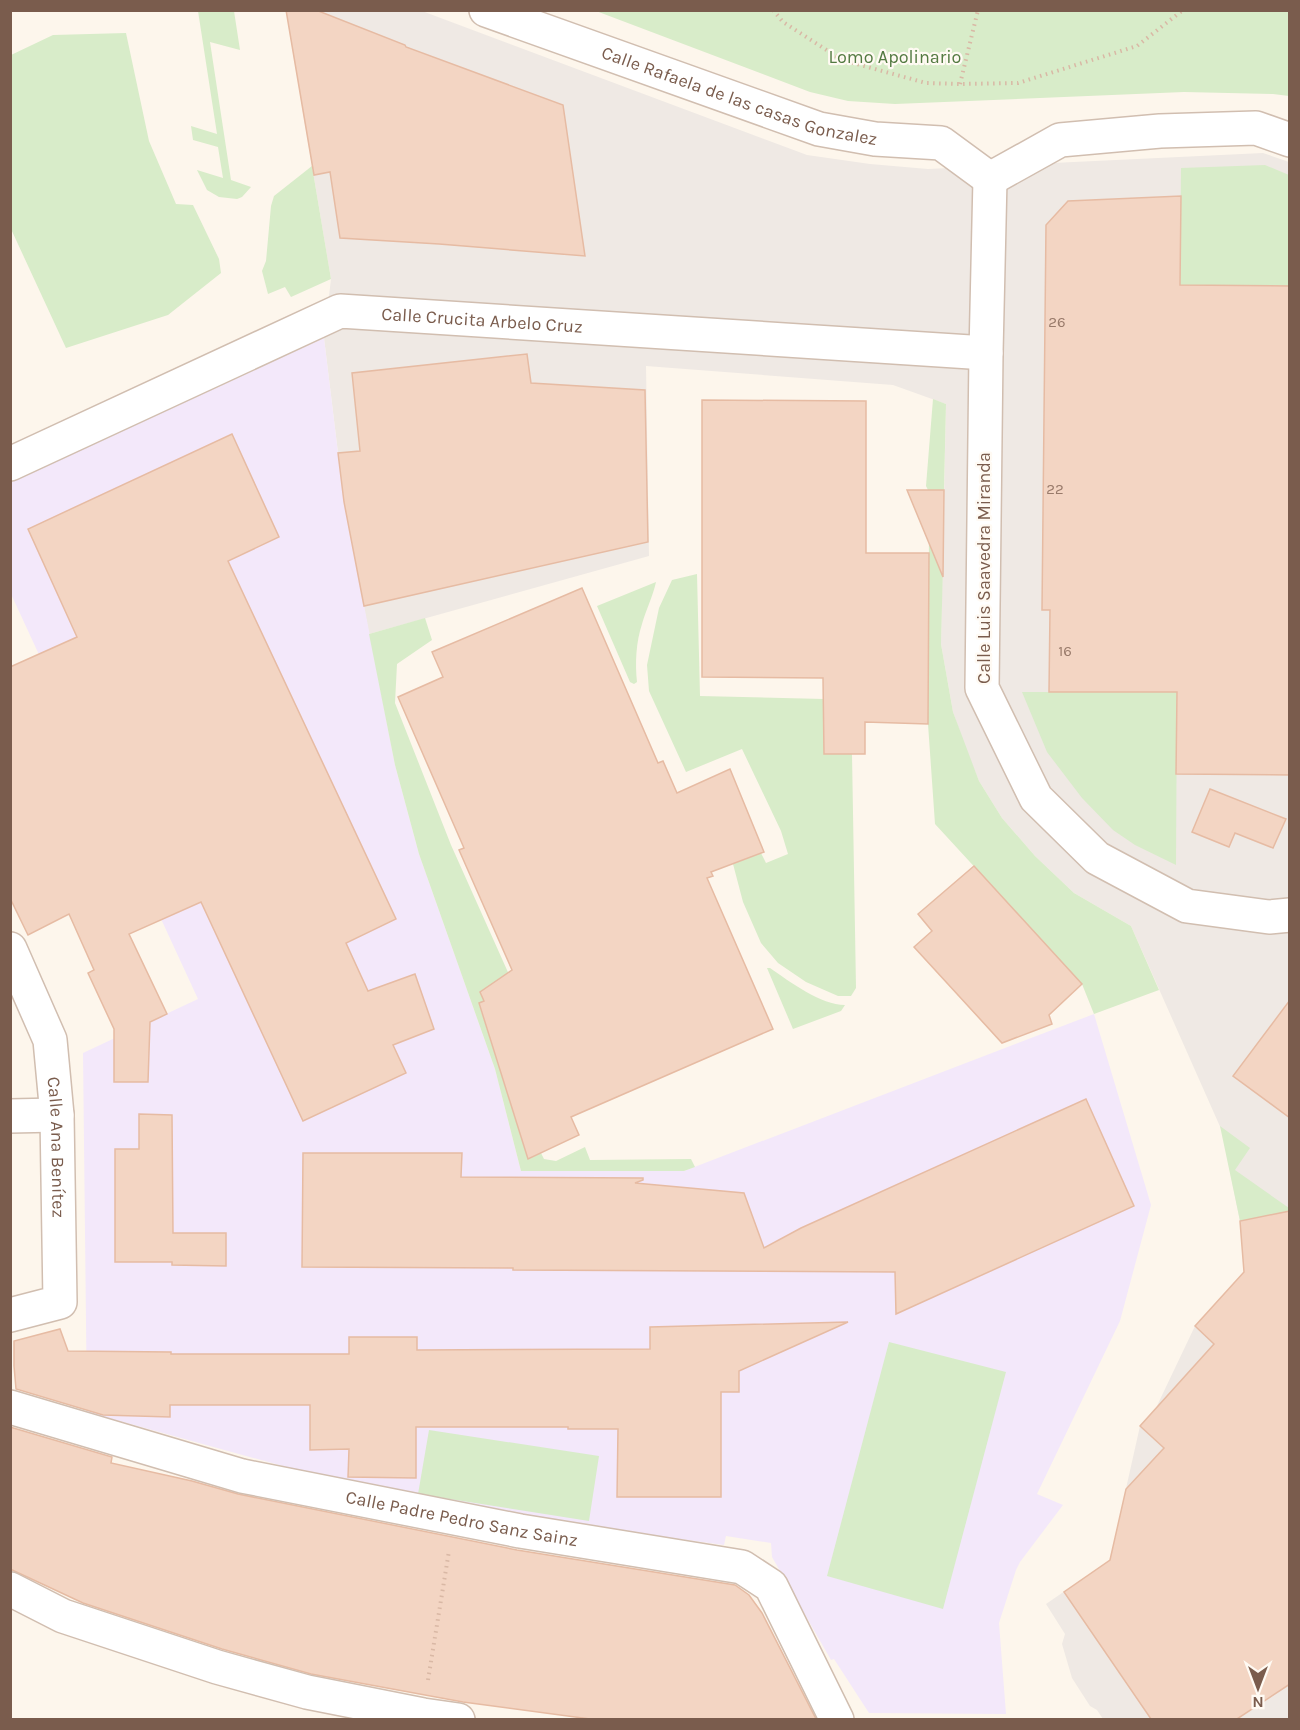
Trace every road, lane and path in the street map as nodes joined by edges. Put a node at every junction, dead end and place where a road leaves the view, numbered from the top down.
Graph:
1 (486, 10) edge
2 (773, 10) edge
3 (978, 10) edge
4 (1184, 10) edge
5 (960, 84) junction
6 (1290, 140) edge
7 (990, 179) junction
8 (986, 352) junction
9 (10, 464) edge
10 (1290, 915) edge
11 (10, 949) edge
12 (57, 1115) junction
13 (10, 1116) edge
14 (10, 1315) edge
15 (10, 1407) edge
16 (454, 1518) junction
17 (10, 1589) edge
18 (423, 1715) junction
19 (458, 1719) edge
20 (837, 1719) edge

1 - 7 street, Calle Rafaela de las casas Gonzalez
2 - 5 path
3 - 5 path
4 - 5 path
6 - 7 street
7 - 8 street, Calle Luis Saavedra Miranda
8 - 9 street, Calle Crucita Arbelo Cruz
8 - 10 street, Calle Luis Saavedra Miranda
11 - 12 street, Calle Ana Benítez
12 - 13 street
12 - 14 street, Calle Ana Benítez
15 - 16 street, Calle Padre Pedro Sanz Sainz
16 - 18 path
16 - 20 street, Calle Padre Pedro Sanz Sainz
17 - 18 street
18 - 19 street

